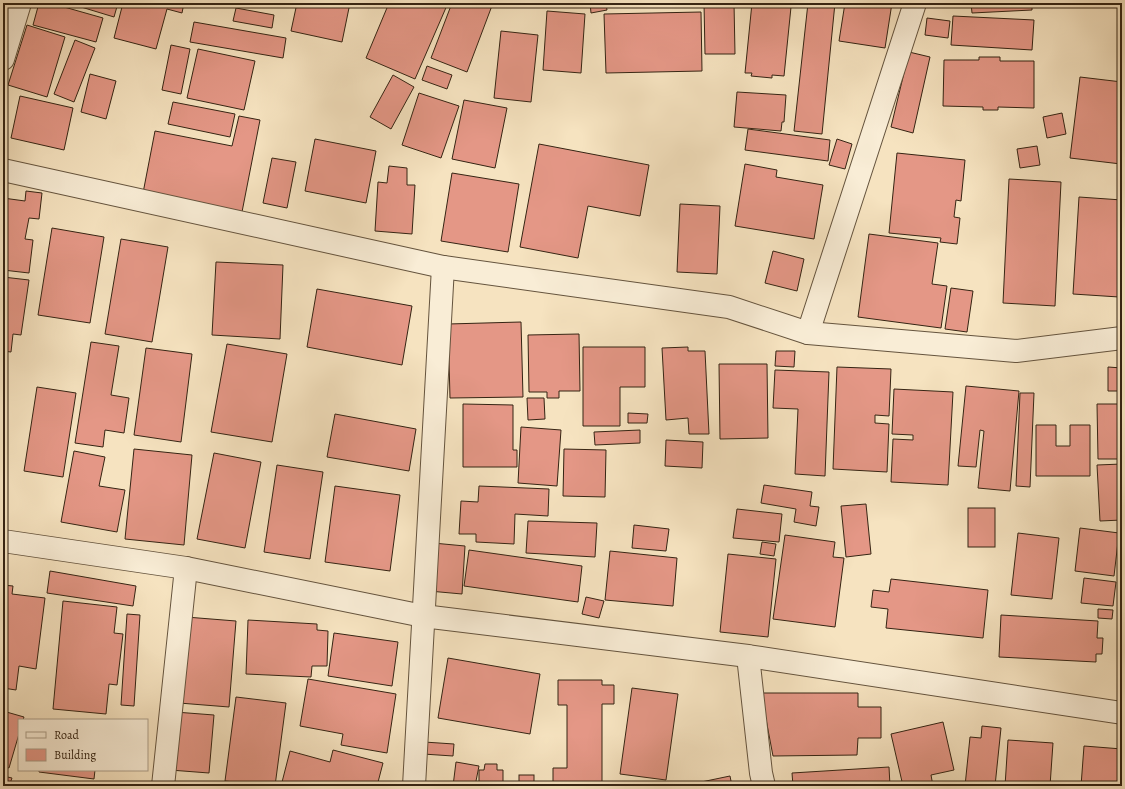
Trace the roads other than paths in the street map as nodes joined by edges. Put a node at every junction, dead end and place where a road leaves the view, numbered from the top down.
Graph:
1 (20, 3) edge
2 (915, 3) edge
3 (3, 59) edge
4 (3, 170) edge
5 (443, 267) junction
6 (808, 333) junction
7 (1122, 338) edge
8 (3, 541) edge
9 (186, 568) junction
10 (423, 616) junction
11 (748, 656) junction
12 (1122, 713) edge
13 (163, 786) edge
14 (414, 786) edge
15 (764, 786) edge

1 - 3 street
2 - 6 street
4 - 5 street
5 - 6 street
5 - 10 street
6 - 7 street
8 - 9 street
9 - 10 street
9 - 13 street
10 - 11 street
10 - 14 street
11 - 12 street
11 - 15 street

